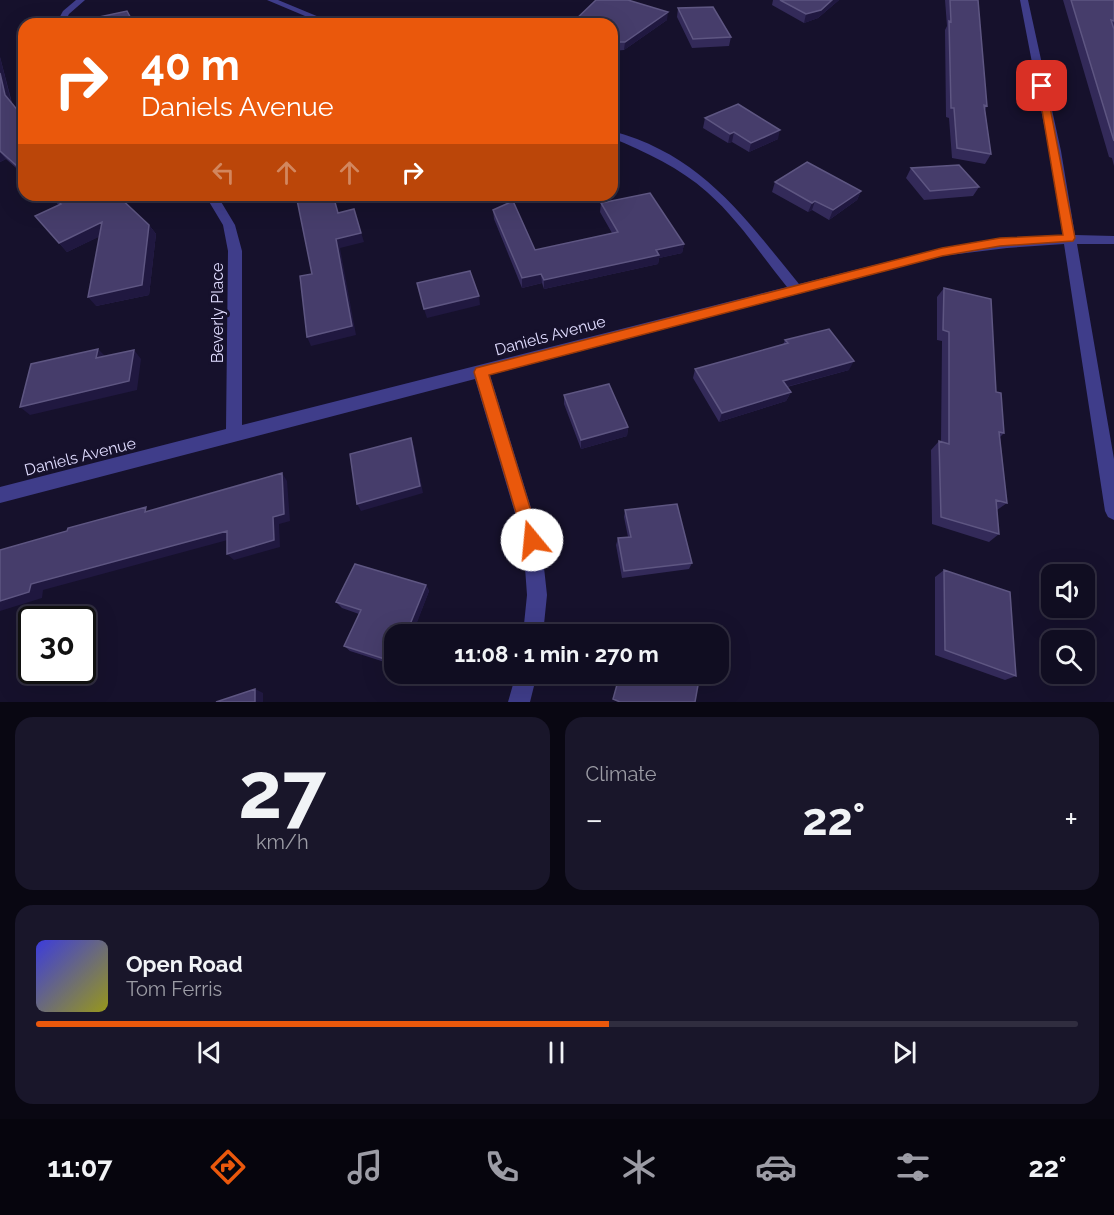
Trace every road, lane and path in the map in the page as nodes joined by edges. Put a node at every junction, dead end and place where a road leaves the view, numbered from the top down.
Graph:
1 (81, 0) edge
2 (271, 0) edge
3 (1024, 0) edge
4 (63, 18) edge
5 (317, 18) edge
6 (618, 137) edge
7 (215, 201) edge
8 (1069, 238) junction
9 (1114, 240) edge
10 (796, 289) junction
11 (481, 372) junction
12 (234, 436) junction
13 (0, 495) edge
14 (1114, 511) edge
15 (534, 624) edge
16 (524, 684) edge
17 (519, 702) edge

1 - 4 street
2 - 5 street
3 - 8 street
6 - 10 street
7 - 12 street, Beverly Place
8 - 9 street, Daniels Avenue
8 - 10 street, Daniels Avenue
8 - 14 street
10 - 11 street, Daniels Avenue
11 - 12 street, Daniels Avenue
11 - 15 street
12 - 13 street, Daniels Avenue
16 - 17 street

